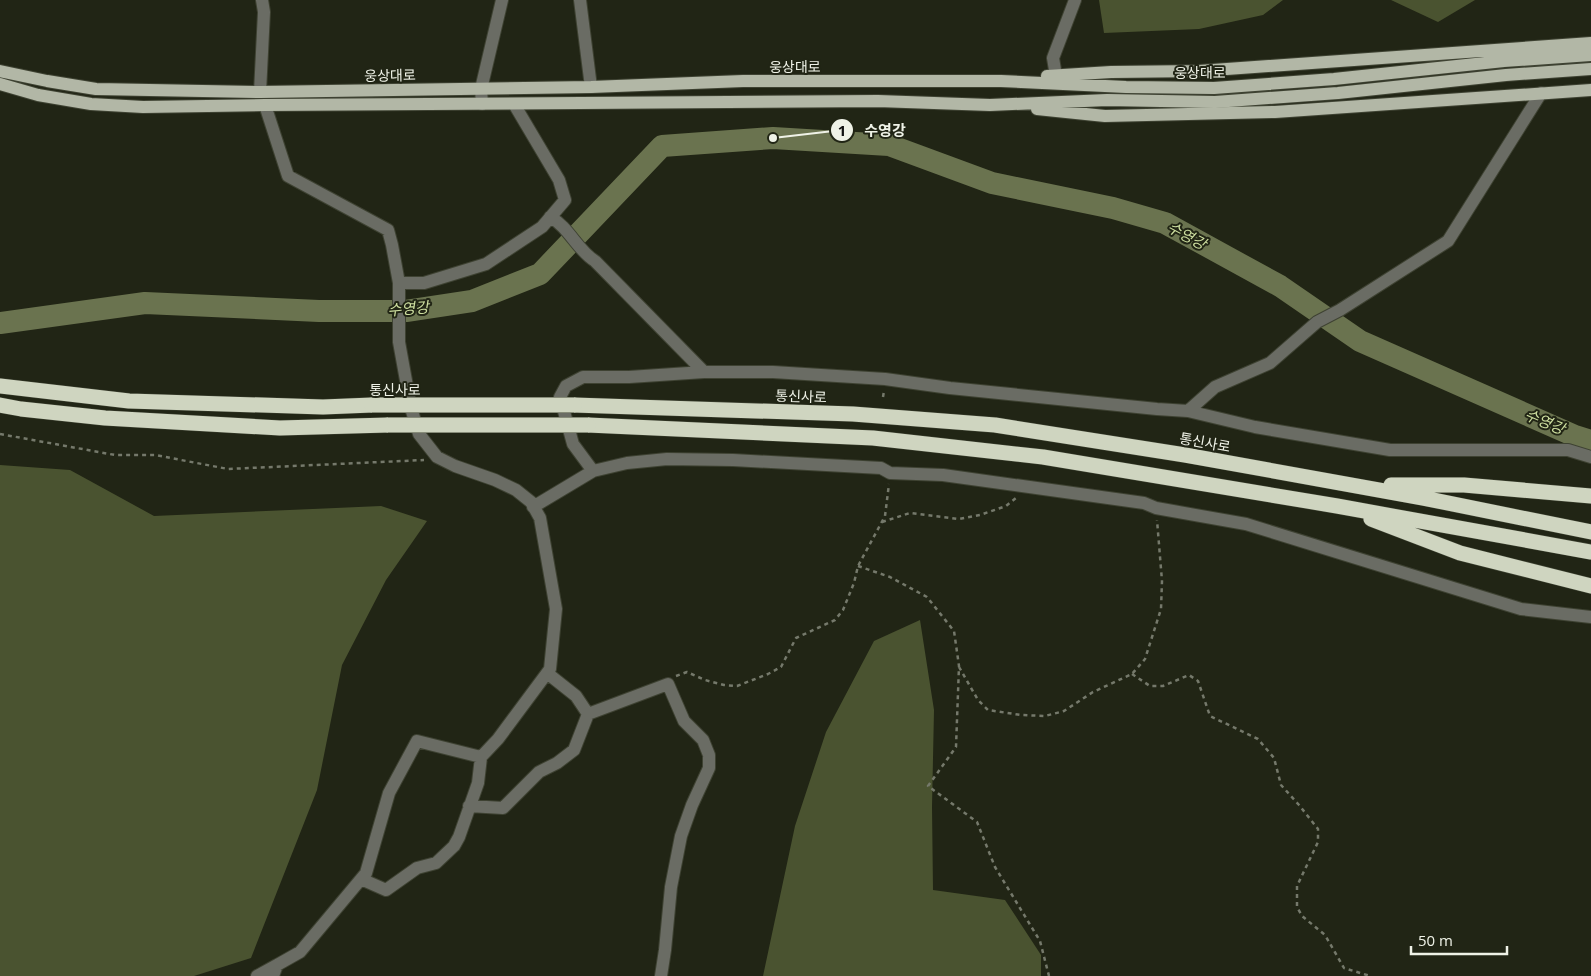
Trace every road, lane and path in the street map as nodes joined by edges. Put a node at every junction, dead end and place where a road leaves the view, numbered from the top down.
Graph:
1 (262, 0) edge
2 (502, 0) edge
3 (580, 0) edge
4 (1075, 0) edge
5 (1591, 43) edge
6 (1591, 55) edge
7 (1591, 69) edge
8 (0, 70) edge
9 (1056, 76) junction
10 (1001, 81) junction
11 (0, 84) edge
12 (591, 87) junction
13 (481, 89) junction
14 (1591, 90) edge
15 (260, 92) junction
16 (1541, 93) junction
17 (482, 104) junction
18 (514, 104) junction
19 (265, 105) junction
20 (990, 105) junction
21 (554, 219) junction
22 (398, 289) junction
23 (704, 372) junction
24 (0, 386) edge
25 (0, 405) edge
26 (1188, 411) junction
27 (0, 434) edge
28 (437, 457) junction
29 (1591, 457) edge
30 (593, 471) junction
31 (890, 472) junction
32 (1352, 486) junction
33 (1023, 487) junction
34 (1591, 496) edge
35 (533, 506) junction
36 (1337, 506) junction
37 (1156, 508) junction
38 (882, 522) junction
39 (1591, 532) edge
40 (1591, 552) edge
41 (858, 566) junction
42 (1591, 586) edge
43 (1591, 617) edge
44 (958, 666) junction
45 (547, 673) junction
46 (1132, 674) junction
47 (668, 684) junction
48 (588, 714) junction
49 (481, 757) junction
50 (468, 806) junction
51 (361, 879) junction
52 (275, 970) edge
53 (257, 976) edge
54 (661, 976) edge
55 (1049, 976) edge
56 (1370, 976) edge

1 - 15 street
2 - 13 street
3 - 12 street
4 - 9 street
5 - 9 main road
6 - 10 main road, 웅상대로
7 - 20 main road, 웅상대로
8 - 15 main road, 웅상대로
9 - 10 main road
10 - 12 main road, 웅상대로
11 - 19 main road, 웅상대로
12 - 13 main road, 웅상대로
13 - 15 main road, 웅상대로
13 - 17 street
14 - 16 main road
16 - 20 main road
16 - 26 street
17 - 18 main road, 웅상대로
17 - 19 main road, 웅상대로
18 - 20 main road, 웅상대로
18 - 21 street
19 - 22 street
21 - 22 street
21 - 23 street
22 - 28 street
23 - 26 street
23 - 30 street
24 - 32 highway, 통신사로, bridge
25 - 36 highway, bridge
26 - 29 street
27 - 28 path
28 - 35 street
30 - 31 street
30 - 35 street
31 - 33 street
31 - 38 path
32 - 34 highway
32 - 39 highway, 통신사로
33 - 37 street
33 - 38 path
35 - 45 street
36 - 40 highway
36 - 42 highway
37 - 43 street
37 - 46 path
38 - 41 path
41 - 44 path
41 - 47 path
44 - 46 path
44 - 55 path
45 - 48 street
45 - 49 street
46 - 56 path
47 - 48 street
47 - 54 street
48 - 50 street
49 - 50 street
49 - 51 street
50 - 51 street
51 - 52 street
52 - 53 street

